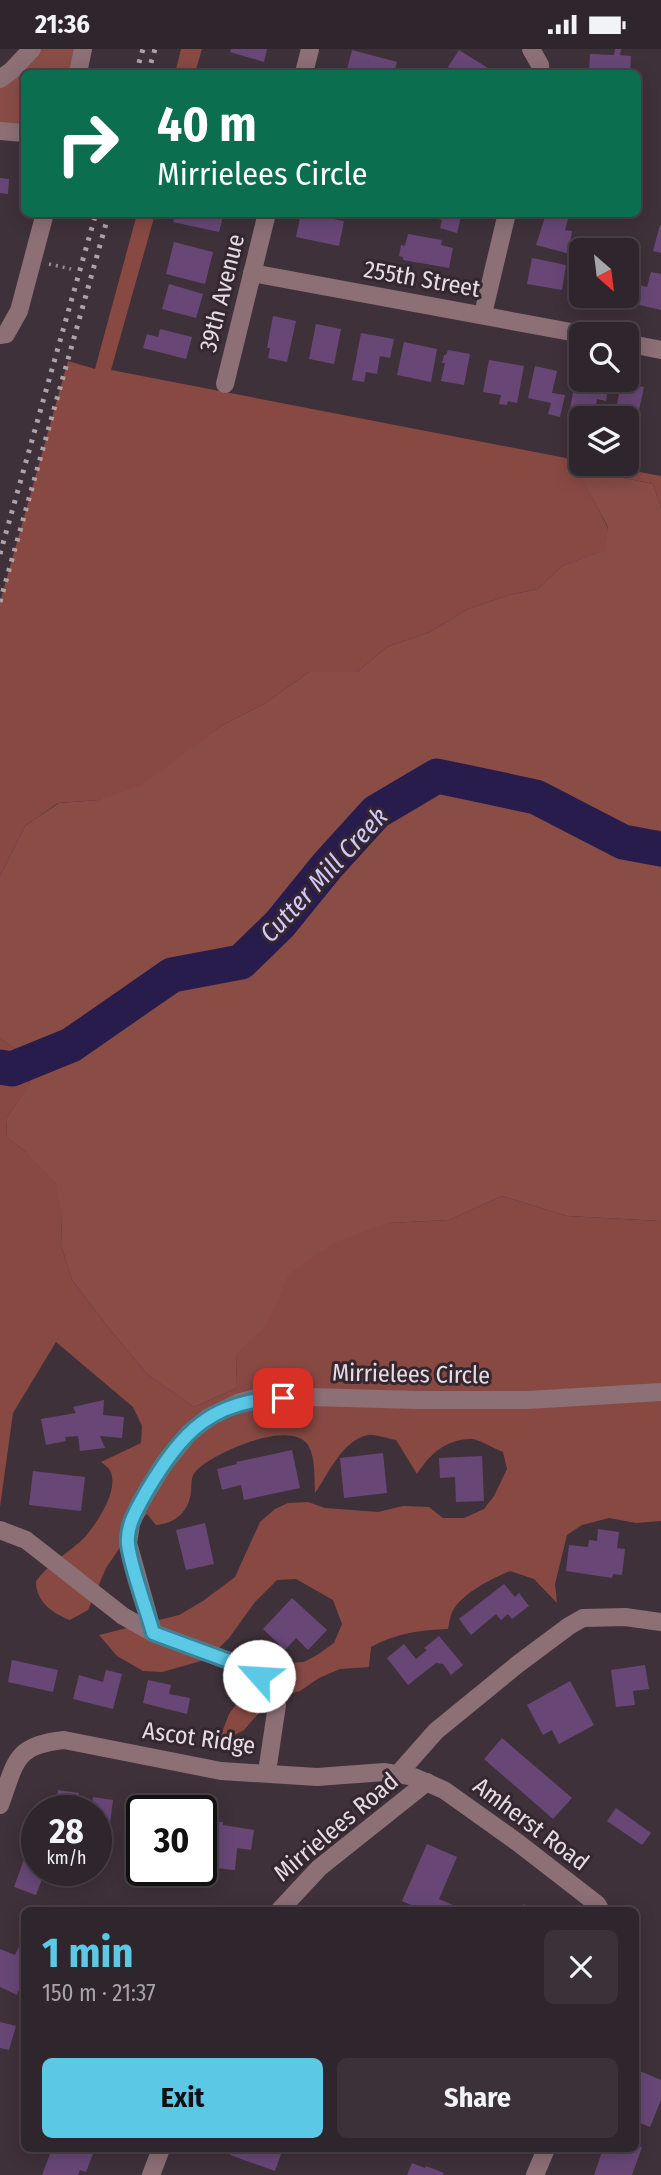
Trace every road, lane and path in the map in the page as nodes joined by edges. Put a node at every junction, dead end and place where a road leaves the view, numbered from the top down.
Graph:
1 (32, 49) edge
2 (83, 49) edge
3 (310, 49) edge
4 (531, 49) edge
5 (79, 70) edge
6 (305, 70) edge
7 (540, 70) edge
8 (0, 79) edge
9 (0, 131) edge
10 (21, 133) edge
11 (43, 217) edge
12 (266, 217) edge
13 (506, 217) edge
14 (252, 273) junction
15 (482, 314) junction
16 (569, 331) edge
17 (0, 335) edge
18 (639, 346) edge
19 (661, 350) edge
20 (225, 384) dead end
21 (661, 1392) edge
22 (0, 1530) edge
23 (661, 1622) edge
24 (153, 1633) junction
25 (267, 1773) junction
26 (398, 1774) junction
27 (427, 1782) junction
28 (0, 1805) edge
29 (283, 1907) edge
30 (599, 1907) edge
31 (160, 2152) edge
32 (545, 2152) edge
33 (151, 2175) edge
34 (536, 2175) edge

1 - 8 street
2 - 5 street
3 - 6 street
4 - 7 street
9 - 10 street
11 - 17 street
12 - 14 street, 39th Avenue
13 - 15 street
14 - 15 street, 255th Street
14 - 20 street, 39th Avenue
15 - 16 street, 255th Street
18 - 19 street
21 - 24 street, Mirrielees Circle
22 - 24 street
23 - 26 street
24 - 25 street
25 - 26 street, Ascot Ridge
25 - 28 street, Ascot Ridge
26 - 27 street, Ascot Ridge
27 - 29 street, Mirrielees Road
27 - 30 street, Amherst Road
31 - 33 street
32 - 34 street

